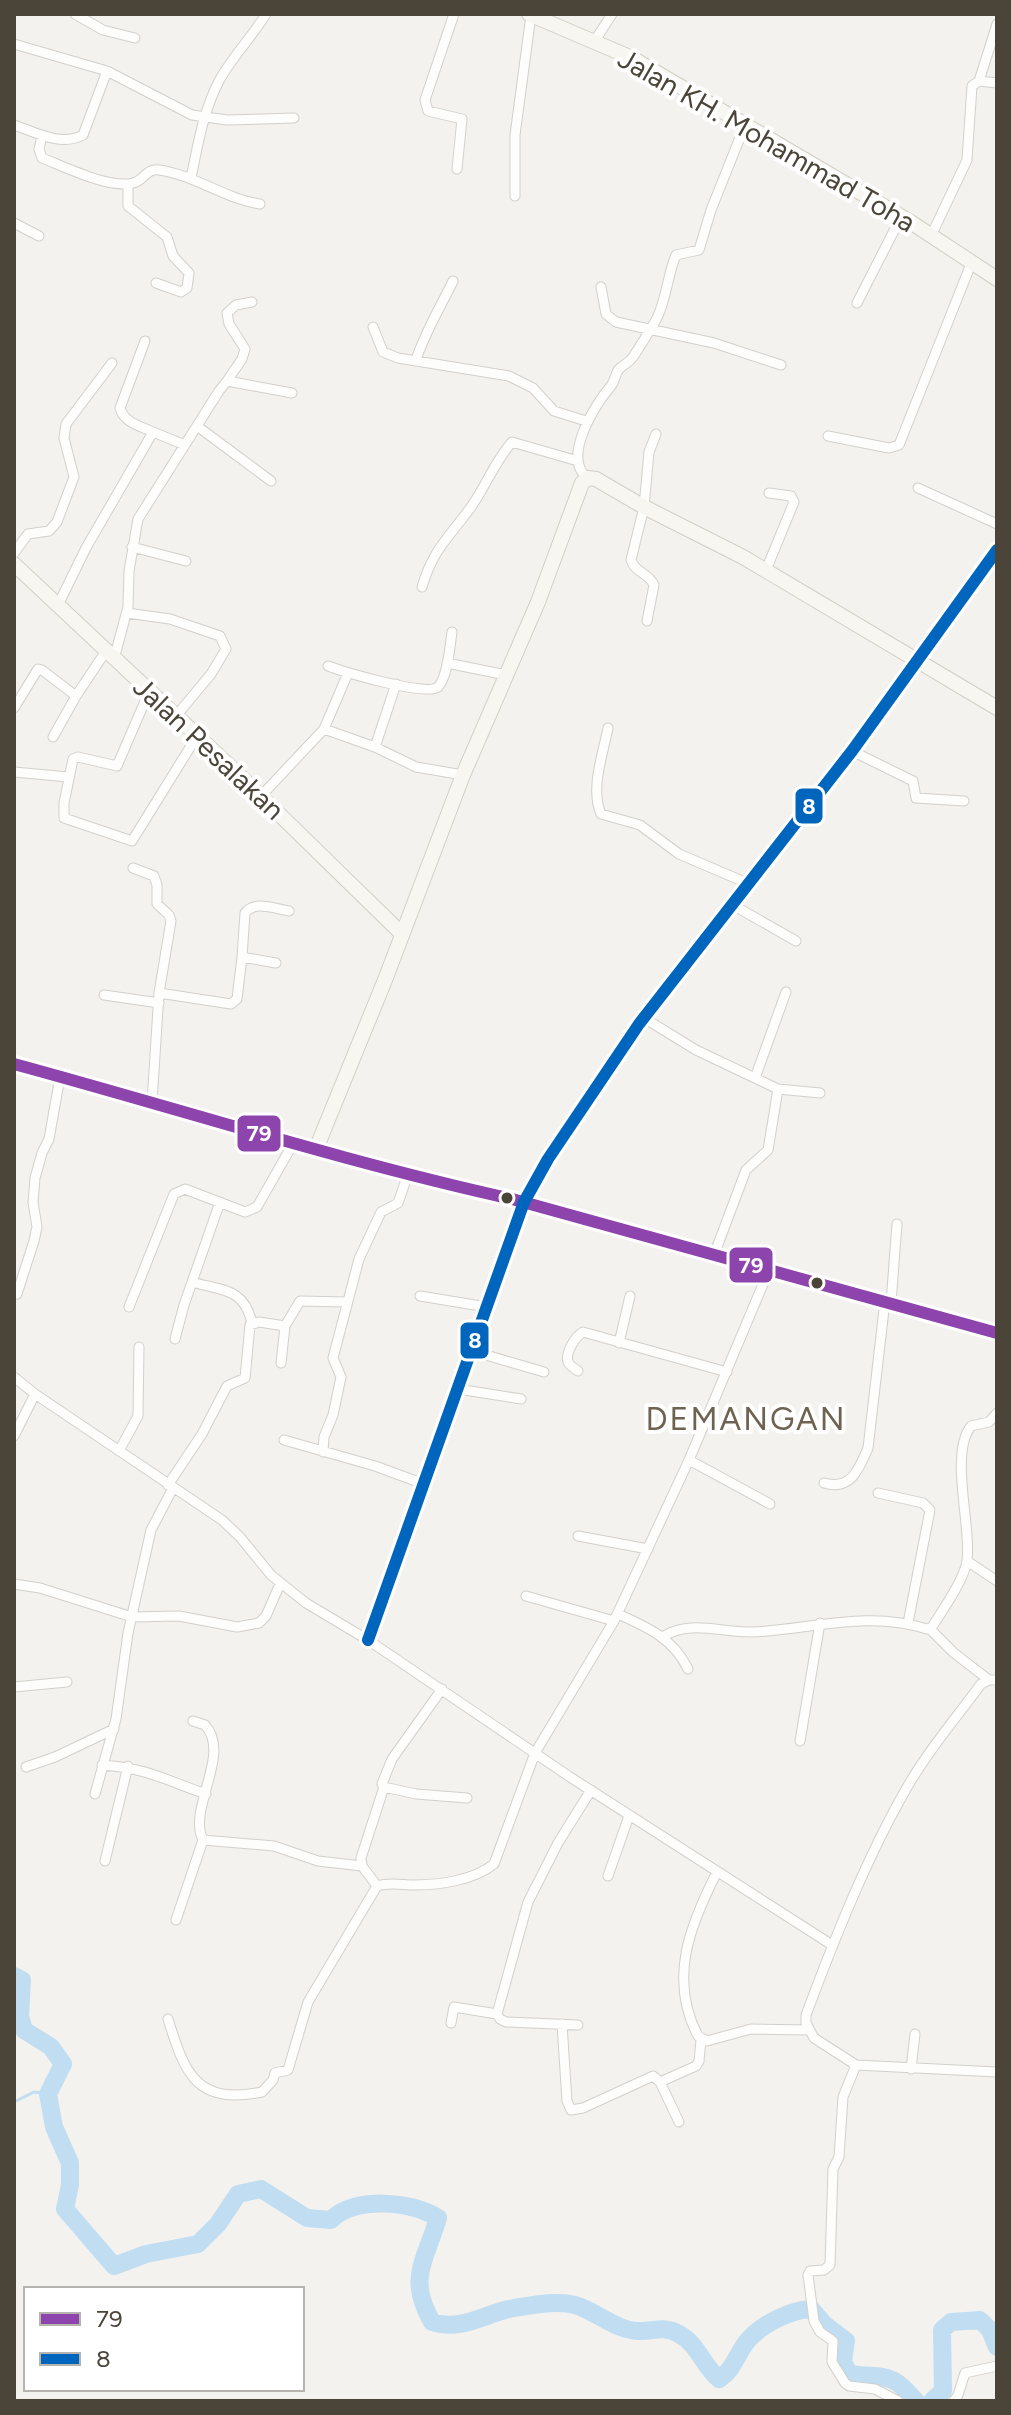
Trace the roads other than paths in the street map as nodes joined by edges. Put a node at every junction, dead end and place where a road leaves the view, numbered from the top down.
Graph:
1 (75, 14) edge
2 (266, 14) edge
3 (454, 14) edge
4 (530, 14) edge
5 (612, 14) edge
6 (997, 24) edge
7 (135, 38) dead end
8 (594, 42) junction
9 (14, 44) edge
10 (107, 71) junction
11 (979, 81) junction
12 (997, 83) edge
13 (203, 117) junction
14 (294, 118) dead end
15 (14, 125) edge
16 (745, 125) junction
17 (42, 136) junction
18 (457, 169) dead end
19 (191, 178) junction
20 (128, 184) junction
21 (515, 196) dead end
22 (260, 204) dead end
23 (901, 217) junction
24 (14, 223) edge
25 (39, 236) dead end
26 (931, 236) junction
27 (971, 264) junction
28 (997, 279) edge
29 (453, 281) dead end
30 (156, 283) dead end
31 (601, 287) dead end
32 (252, 302) dead end
33 (857, 303) dead end
34 (373, 327) dead end
35 (651, 329) junction
36 (145, 341) dead end
37 (416, 360) junction
38 (112, 363) dead end
39 (781, 365) dead end
40 (227, 381) junction
41 (292, 393) dead end
42 (586, 421) junction
43 (197, 426) junction
44 (153, 432) junction
45 (656, 434) dead end
46 (828, 436) dead end
47 (185, 445) junction
48 (578, 461) junction
49 (588, 478) junction
50 (271, 481) dead end
51 (918, 488) dead end
52 (769, 493) dead end
53 (644, 507) junction
54 (997, 524) edge
55 (132, 547) junction
56 (997, 550) edge
57 (14, 553) edge
58 (186, 561) dead end
59 (14, 564) edge
60 (766, 570) junction
61 (422, 587) dead end
62 (58, 605) junction
63 (127, 613) junction
64 (647, 621) dead end
65 (452, 632) dead end
66 (110, 655) junction
67 (917, 659) junction
68 (447, 663) junction
69 (328, 666) dead end
70 (348, 673) junction
71 (506, 675) junction
72 (396, 684) junction
73 (149, 692) junction
74 (76, 696) junction
75 (14, 708) edge
76 (997, 708) edge
77 (176, 716) junction
78 (608, 728) dead end
79 (324, 729) junction
80 (197, 736) junction
81 (53, 737) dead end
82 (375, 747) junction
83 (852, 751) junction
84 (14, 772) edge
85 (463, 775) junction
86 (69, 777) junction
87 (261, 796) junction
88 (964, 801) dead end
89 (133, 868) dead end
90 (747, 883) junction
91 (731, 904) junction
92 (289, 911) dead end
93 (401, 933) junction
94 (796, 941) dead end
95 (242, 957) junction
96 (276, 963) dead end
97 (786, 992) dead end
98 (104, 995) dead end
99 (159, 998) junction
100 (644, 1018) junction
101 (14, 1064) edge
102 (60, 1077) junction
103 (755, 1078) junction
104 (778, 1089) junction
105 (820, 1093) dead end
106 (152, 1102) junction
107 (294, 1142) junction
108 (316, 1149) junction
109 (408, 1174) junction
110 (220, 1202) junction
111 (524, 1202) junction
112 (897, 1224) dead end
113 (714, 1255) junction
114 (769, 1270) junction
115 (192, 1282) junction
116 (17, 1294) dead end
117 (420, 1296) dead end
118 (630, 1296) dead end
119 (347, 1302) junction
120 (888, 1302) junction
121 (129, 1307) dead end
122 (487, 1307) junction
123 (252, 1323) junction
124 (285, 1326) junction
125 (997, 1333) edge
126 (175, 1339) dead end
127 (619, 1343) junction
128 (139, 1347) dead end
129 (472, 1351) junction
130 (281, 1363) dead end
131 (578, 1371) dead end
132 (544, 1372) dead end
133 (727, 1372) junction
134 (14, 1377) edge
135 (458, 1389) junction
136 (35, 1394) junction
137 (521, 1399) dead end
138 (997, 1413) edge
139 (14, 1436) edge
140 (284, 1440) dead end
141 (119, 1451) junction
142 (323, 1452) junction
143 (689, 1460) junction
144 (824, 1483) dead end
145 (424, 1484) junction
146 (170, 1486) junction
147 (878, 1493) dead end
148 (770, 1504) dead end
149 (578, 1536) dead end
150 (648, 1549) junction
151 (967, 1561) junction
152 (997, 1581) edge
153 (14, 1584) edge
154 (280, 1584) junction
155 (526, 1596) dead end
156 (132, 1617) junction
157 (616, 1617) junction
158 (820, 1623) junction
159 (908, 1623) junction
160 (929, 1628) junction
161 (662, 1637) junction
162 (368, 1640) junction
163 (688, 1669) dead end
164 (994, 1677) edge
165 (67, 1682) dead end
166 (14, 1687) edge
167 (442, 1689) junction
168 (193, 1721) dead end
169 (114, 1729) junction
170 (800, 1741) dead end
171 (535, 1753) junction
172 (102, 1765) junction
173 (128, 1766) junction
174 (26, 1767) dead end
175 (384, 1787) junction
176 (591, 1790) junction
177 (95, 1794) dead end
178 (206, 1794) junction
179 (467, 1798) dead end
180 (629, 1816) junction
181 (203, 1840) junction
182 (105, 1861) dead end
183 (362, 1866) junction
184 (717, 1872) junction
185 (608, 1876) dead end
186 (377, 1886) junction
187 (176, 1920) dead end
188 (832, 1945) junction
189 (497, 2014) junction
190 (168, 2019) dead end
191 (451, 2023) dead end
192 (562, 2024) junction
193 (578, 2025) dead end
194 (809, 2030) junction
195 (915, 2034) dead end
196 (701, 2040) junction
197 (856, 2065) junction
198 (911, 2069) junction
199 (997, 2072) edge
200 (660, 2082) junction
201 (679, 2122) dead end
202 (997, 2366) edge
203 (898, 2401) edge
204 (954, 2401) edge

1 - 7 street
2 - 13 street
3 - 18 street
4 - 8 street, Jalan KH. Mohammad Toha
4 - 21 street
5 - 8 street
6 - 11 street
8 - 16 street, Jalan KH. Mohammad Toha
9 - 10 street
10 - 13 street
10 - 17 street
11 - 12 street
11 - 26 street
13 - 14 street
13 - 19 street
15 - 17 street
16 - 23 street, Jalan KH. Mohammad Toha
16 - 35 street
17 - 20 street
19 - 20 street
19 - 22 street
20 - 30 street
23 - 26 street, Jalan KH. Mohammad Toha
23 - 33 street
24 - 25 street
26 - 27 street, Jalan KH. Mohammad Toha
27 - 28 street, Jalan KH. Mohammad Toha
27 - 46 street
29 - 37 street
31 - 35 street
32 - 40 street
34 - 37 street
35 - 39 street
35 - 42 street
36 - 44 street
37 - 42 street
38 - 57 street
40 - 41 street
40 - 43 street
42 - 48 street
43 - 47 street
43 - 50 street
44 - 47 street
44 - 62 street
45 - 53 street
47 - 55 street
48 - 49 street
48 - 61 street
49 - 53 street
49 - 71 street
51 - 54 street
52 - 60 street
53 - 60 street
53 - 64 street
55 - 58 street
55 - 63 street
56 - 67 street
59 - 62 street, Jalan Pesalakan
60 - 67 street
62 - 66 street, Jalan Pesalakan
63 - 66 street
63 - 77 street
65 - 68 street
66 - 73 street, Jalan Pesalakan
66 - 74 street
67 - 76 street
67 - 83 street
68 - 71 street
68 - 72 street
69 - 70 street
70 - 72 street
70 - 79 street
71 - 85 street
72 - 82 street
73 - 77 street, Jalan Pesalakan
73 - 86 street
74 - 75 street
74 - 81 street
77 - 80 street, Jalan Pesalakan
78 - 90 street
79 - 82 street
79 - 87 street
80 - 86 street
80 - 87 street, Jalan Pesalakan
82 - 85 street
83 - 88 street
83 - 90 street
84 - 86 street
85 - 93 street
87 - 93 street, Jalan Pesalakan
89 - 99 street
90 - 91 street
91 - 94 street
91 - 100 street
92 - 95 street
93 - 108 street
95 - 96 street
95 - 99 street
97 - 103 street
98 - 99 street
99 - 106 street
100 - 103 street
100 - 111 street
101 - 102 street
102 - 106 street
102 - 116 street
103 - 104 street
104 - 105 street
104 - 113 street
106 - 107 street
107 - 108 street
107 - 110 street
108 - 109 street
109 - 111 street
109 - 119 street
110 - 115 street
110 - 121 street
111 - 113 street
111 - 122 street
112 - 120 street
113 - 114 street
114 - 120 street
114 - 133 street
115 - 123 street
115 - 126 street
117 - 122 street
118 - 127 street
119 - 124 street
119 - 142 street
120 - 125 street
120 - 144 street
122 - 129 street
123 - 124 street
123 - 146 street
124 - 130 street
127 - 131 street
127 - 133 street
128 - 141 street
129 - 132 street
129 - 135 street
133 - 143 street
134 - 136 street
135 - 137 street
135 - 145 street
136 - 139 street
136 - 141 street
138 - 151 street
140 - 142 street
141 - 146 street
142 - 145 street
143 - 148 street
143 - 150 street
145 - 162 street
146 - 154 street
146 - 156 street
147 - 159 street
149 - 150 street
150 - 157 street
151 - 152 street
151 - 160 street
153 - 156 street
154 - 156 street
154 - 162 street
155 - 157 street
156 - 169 street
157 - 161 street
157 - 171 street
158 - 159 street
158 - 161 street
158 - 170 street
159 - 160 street
160 - 164 street
161 - 163 street
162 - 167 street
164 - 188 street
165 - 166 street
167 - 171 street
167 - 175 street
168 - 178 street
169 - 172 street
169 - 174 street
171 - 176 street
171 - 186 street
172 - 173 street
172 - 177 street
173 - 178 street
173 - 182 street
175 - 179 street
175 - 183 street
176 - 180 street
176 - 189 street
178 - 181 street
180 - 184 street
180 - 185 street
181 - 183 street
181 - 187 street
183 - 186 street
184 - 188 street
184 - 196 street
186 - 190 street
188 - 194 street
189 - 191 street
189 - 192 street
192 - 193 street
192 - 200 street
194 - 196 street
194 - 197 street
195 - 198 street
196 - 200 street
197 - 198 street
197 - 203 street
198 - 199 street
200 - 201 street
202 - 204 street

